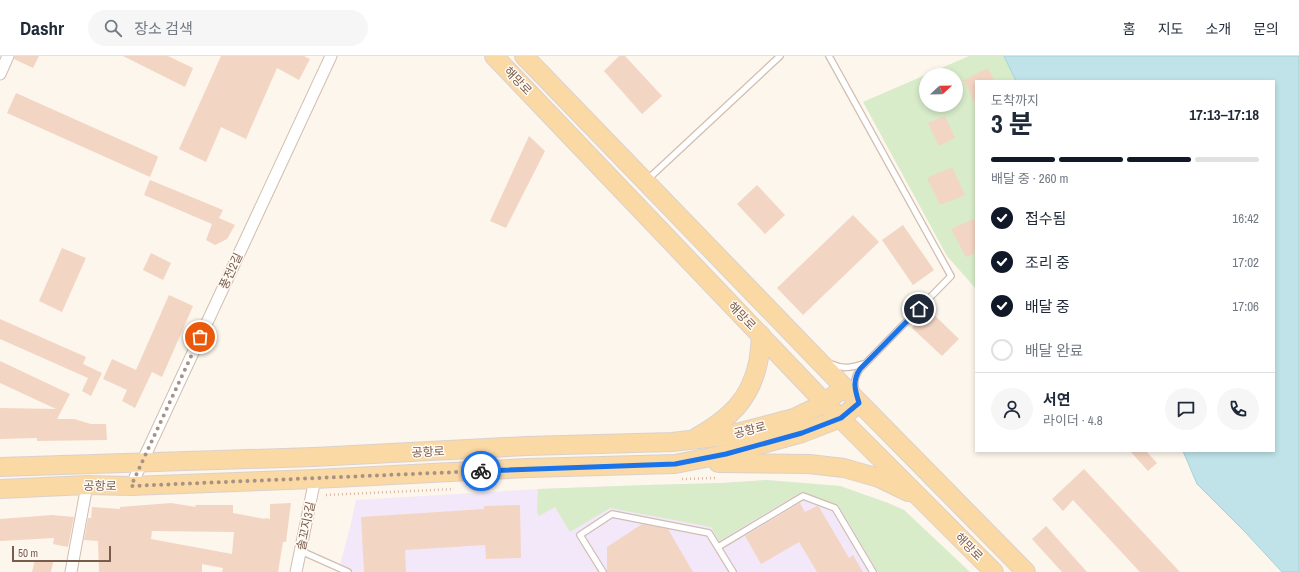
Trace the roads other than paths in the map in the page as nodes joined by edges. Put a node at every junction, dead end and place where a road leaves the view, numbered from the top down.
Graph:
1 (8, 56) edge
2 (331, 56) edge
3 (494, 56) edge
4 (524, 56) edge
5 (780, 56) edge
6 (829, 56) edge
7 (0, 74) edge
8 (645, 182) junction
9 (761, 336) junction
10 (814, 357) junction
11 (865, 363) junction
12 (844, 387) junction
13 (825, 403) junction
14 (859, 403) junction
15 (841, 418) junction
16 (691, 440) junction
17 (142, 463) junction
18 (0, 467) edge
19 (676, 472) junction
20 (315, 479) junction
21 (87, 485) junction
22 (131, 486) junction
23 (0, 489) edge
24 (919, 497) junction
25 (718, 547) junction
26 (301, 551) junction
27 (71, 572) edge
28 (296, 572) edge
29 (348, 572) edge
30 (603, 572) edge
31 (733, 572) edge
32 (873, 572) edge
33 (994, 572) edge
34 (1026, 572) edge

1 - 7 street
2 - 17 street, 풍전2길
3 - 9 main road, 해망로
4 - 8 main road, 해망로
5 - 8 lane
6 - 11 lane
8 - 10 main road, 해망로
9 - 13 main road, 해망로
9 - 16 main road
10 - 11 lane
10 - 12 main road, 해망로
11 - 14 lane
12 - 13 main road, 공항로
12 - 14 main road, 해망로
13 - 15 main road, 해망로
13 - 16 main road, 공항로
14 - 15 main road, 공항로
14 - 34 main road, 해망로
15 - 19 main road, 공항로
15 - 24 main road, 해망로
16 - 17 main road, 공항로
17 - 18 main road, 공항로
17 - 22 street, 풍전2길
19 - 20 main road, 공항로
19 - 24 main road
20 - 22 main road, 공항로
20 - 26 street, 솔꼬지3길
21 - 22 main road, 공항로
21 - 23 main road, 공항로
21 - 27 street
24 - 33 main road, 해망로
25 - 30 lane
25 - 31 lane
25 - 32 lane
26 - 28 street, 솔꼬지3길
26 - 29 lane

